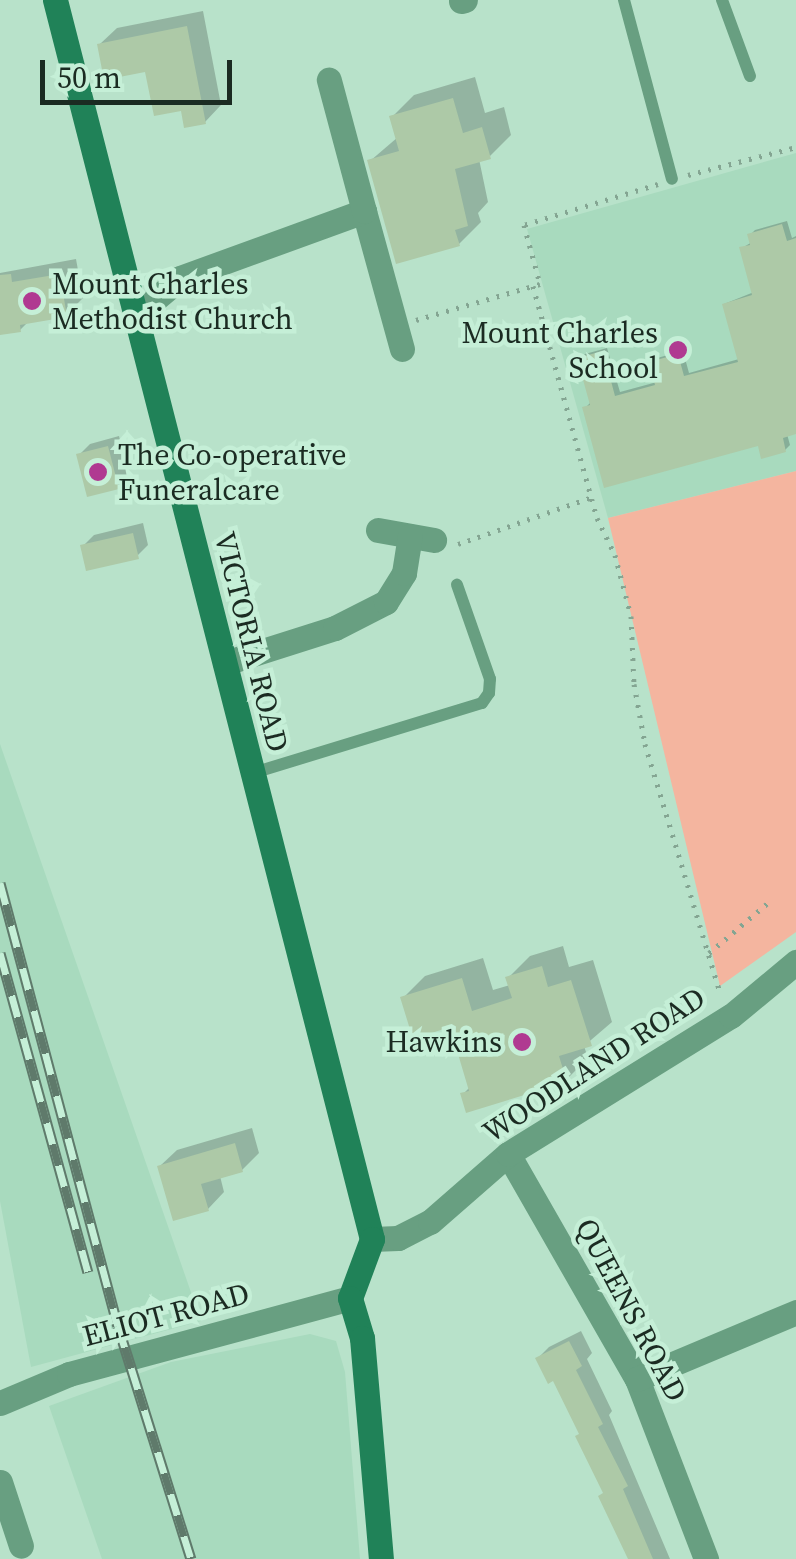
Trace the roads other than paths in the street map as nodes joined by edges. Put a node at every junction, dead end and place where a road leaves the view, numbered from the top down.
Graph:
1 (54, 0) edge
2 (624, 0) edge
3 (722, 0) edge
4 (750, 76) dead end
5 (330, 80) dead end
6 (672, 179) road end
7 (364, 212) junction
8 (134, 317) junction
9 (398, 338) road end
10 (378, 530) dead end
11 (456, 585) dead end
12 (225, 663) junction
13 (250, 774) junction
14 (796, 962) edge
15 (508, 1154) junction
16 (372, 1238) junction
17 (350, 1298) junction
18 (796, 1312) edge
19 (637, 1379) junction
20 (0, 1403) edge
21 (0, 1482) edge
22 (21, 1546) dead end
23 (382, 1559) edge
24 (706, 1559) edge

1 - 8 street, VICTORIA ROAD
2 - 6 lane
3 - 4 lane
5 - 7 street
7 - 8 street
7 - 9 street
8 - 12 street, VICTORIA ROAD
10 - 12 street
11 - 13 lane
12 - 13 street, VICTORIA ROAD
13 - 16 street, VICTORIA ROAD
14 - 15 street, WOODLAND ROAD
15 - 16 street, WOODLAND ROAD
15 - 19 street, QUEENS ROAD
16 - 17 street
17 - 20 street, ELIOT ROAD
17 - 23 street
18 - 19 street
19 - 24 street, QUEENS ROAD
21 - 22 street

